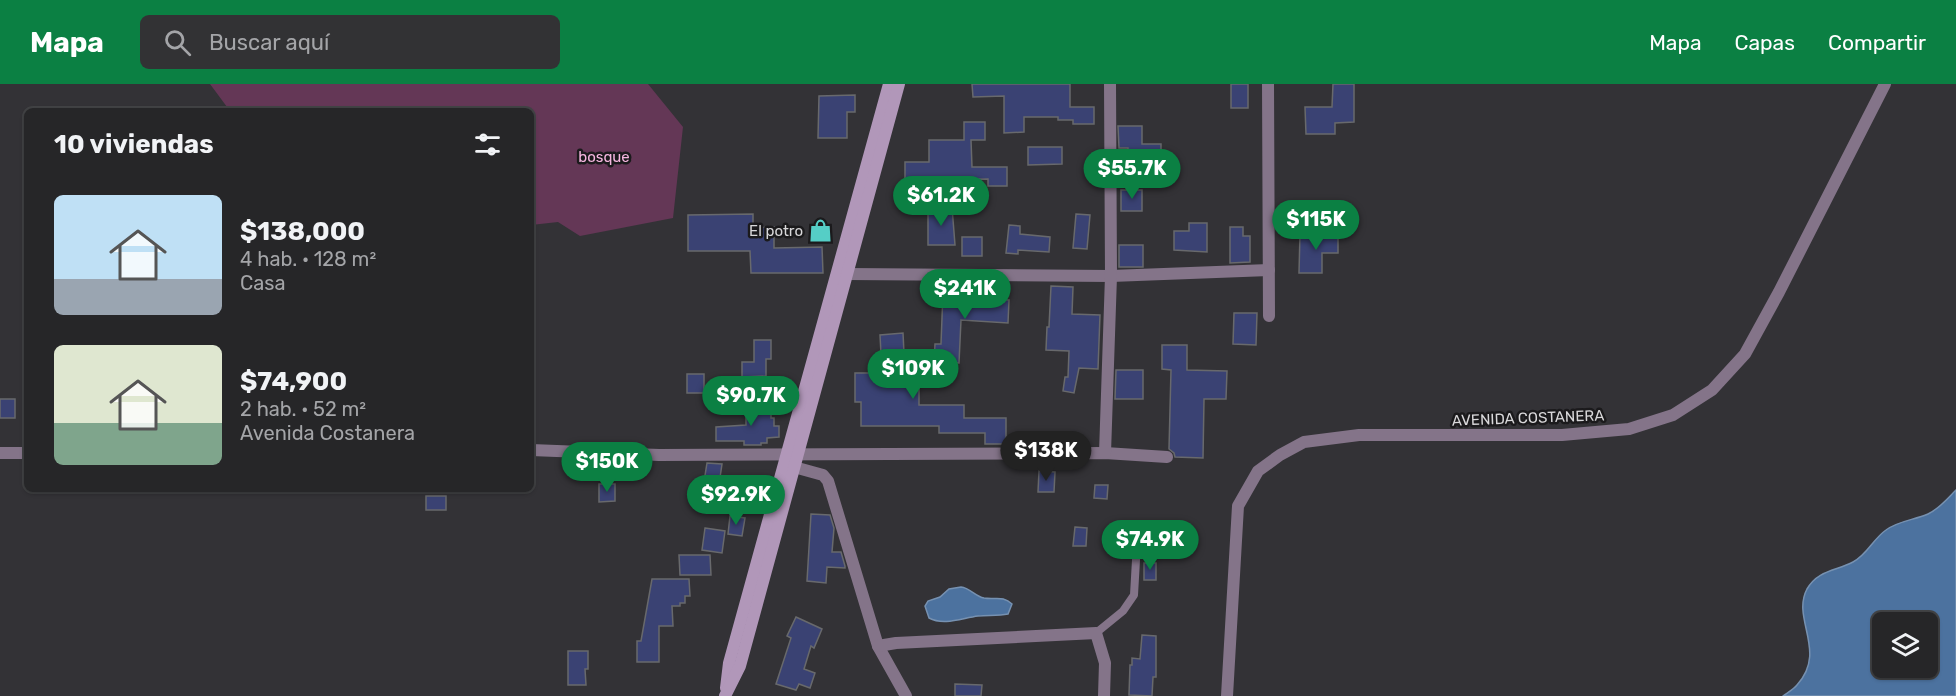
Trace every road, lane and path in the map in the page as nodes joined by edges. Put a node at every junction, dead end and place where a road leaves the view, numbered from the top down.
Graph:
1 (889, 84) edge
2 (899, 84) edge
3 (1110, 84) edge
4 (1268, 84) edge
5 (1885, 84) edge
6 (1269, 270) junction
7 (847, 274) junction
8 (1111, 276) junction
9 (1269, 316) dead end
10 (534, 450) edge
11 (0, 453) edge
12 (24, 453) edge
13 (1105, 453) junction
14 (1167, 457) dead end
15 (793, 459) junction
16 (1138, 525) dead end
17 (1096, 633) junction
18 (879, 646) junction
19 (725, 696) edge
20 (906, 696) edge
21 (1104, 696) edge
22 (1227, 696) edge

1 - 15 main road
2 - 7 main road
3 - 8 street
4 - 6 street
5 - 22 street, AVENIDA COSTANERA
6 - 8 street
6 - 9 street
7 - 8 street
7 - 15 main road
8 - 13 street
10 - 15 street
11 - 12 street
13 - 14 street
13 - 15 street
15 - 18 street
15 - 19 main road
16 - 17 lane
17 - 18 street
17 - 21 street
18 - 20 street

